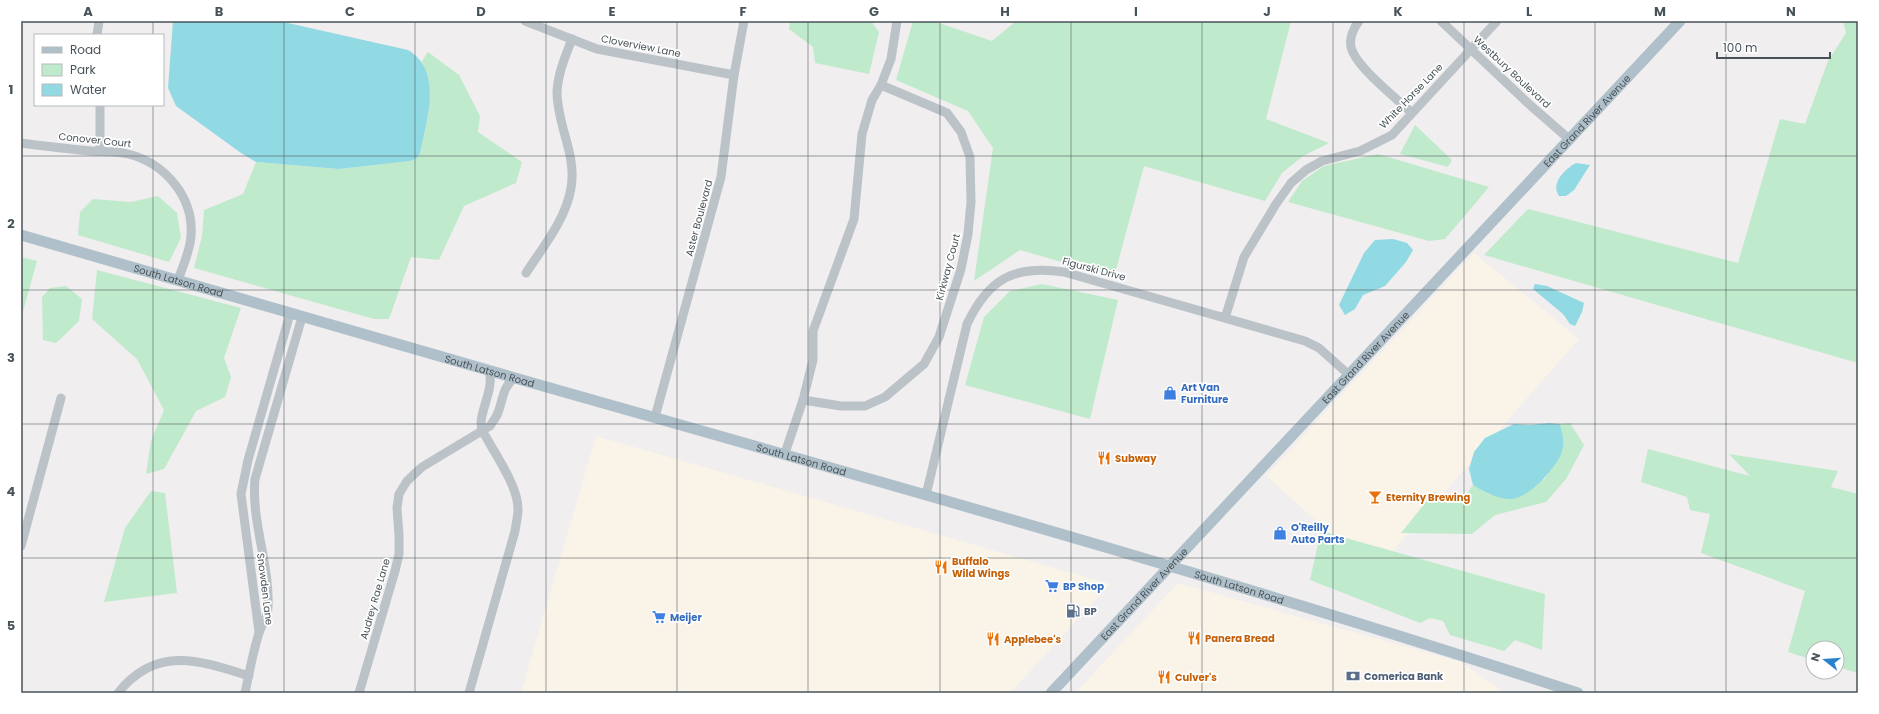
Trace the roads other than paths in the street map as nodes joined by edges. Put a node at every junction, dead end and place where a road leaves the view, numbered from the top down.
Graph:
1 (99, 21) edge
2 (525, 21) edge
3 (744, 21) edge
4 (897, 21) edge
5 (1359, 21) edge
6 (1441, 21) edge
7 (1497, 21) edge
8 (1680, 21) edge
9 (97, 34) edge
10 (572, 39) junction
11 (1471, 49) junction
12 (734, 75) junction
13 (881, 85) junction
14 (100, 106) edge
15 (1412, 113) junction
16 (1569, 139) junction
17 (21, 143) edge
18 (100, 151) junction
19 (21, 235) edge
20 (526, 274) dead end
21 (178, 280) junction
22 (290, 314) junction
23 (302, 317) junction
24 (1225, 318) junction
25 (489, 370) junction
26 (273, 373) junction
27 (1348, 374) junction
28 (284, 376) junction
29 (515, 378) junction
30 (60, 398) dead end
31 (803, 400) junction
32 (656, 417) junction
33 (481, 431) junction
34 (254, 439) junction
35 (266, 442) junction
36 (785, 453) junction
37 (926, 495) junction
38 (21, 546) edge
39 (261, 546) junction
40 (248, 549) junction
41 (1169, 566) junction
42 (259, 632) junction
43 (249, 676) junction
44 (118, 693) edge
45 (245, 693) edge
46 (359, 693) edge
47 (469, 693) edge
48 (1051, 693) edge
49 (1578, 693) edge

1 - 9 street
2 - 10 street, Cloverview Lane
3 - 12 street, Aster Boulevard
4 - 13 street
5 - 15 street
6 - 11 street, Westbury Boulevard
7 - 11 street, White Horse Lane
8 - 16 main road, East Grand River Avenue
10 - 12 street, Cloverview Lane
10 - 20 street
11 - 15 street, White Horse Lane
11 - 16 street, Westbury Boulevard
12 - 32 street, Aster Boulevard
13 - 31 street
13 - 31 street, Kirkway Court
14 - 18 street
15 - 24 street, White Horse Lane
16 - 27 main road, East Grand River Avenue
17 - 18 street, Conover Court
18 - 21 street, Conover Court
19 - 21 main road, South Latson Road
21 - 22 main road, South Latson Road
22 - 23 main road, South Latson Road
22 - 26 street, Snowden Lane
23 - 25 main road, South Latson Road
23 - 28 street, Snowden Lane
24 - 27 street, Figurski Drive
24 - 37 street, Figurski Drive
25 - 29 main road, South Latson Road
25 - 33 street
26 - 28 street
26 - 34 street, Snowden Lane
27 - 41 main road, East Grand River Avenue
28 - 35 street, Snowden Lane
29 - 32 main road, South Latson Road
29 - 33 street, Audrey Rae Lane
30 - 38 street
31 - 36 street
32 - 36 main road, South Latson Road
33 - 46 street, Audrey Rae Lane
33 - 47 street
34 - 35 street
34 - 40 street, Snowden Lane
35 - 39 street, Snowden Lane
36 - 37 main road, South Latson Road
37 - 41 main road, South Latson Road
39 - 40 street, Snowden Lane
39 - 42 street, Snowden Lane
40 - 42 street, Snowden Lane
41 - 48 main road, East Grand River Avenue
41 - 49 main road, South Latson Road
42 - 43 street, Snowden Lane
43 - 44 street
43 - 45 street, Snowden Lane

